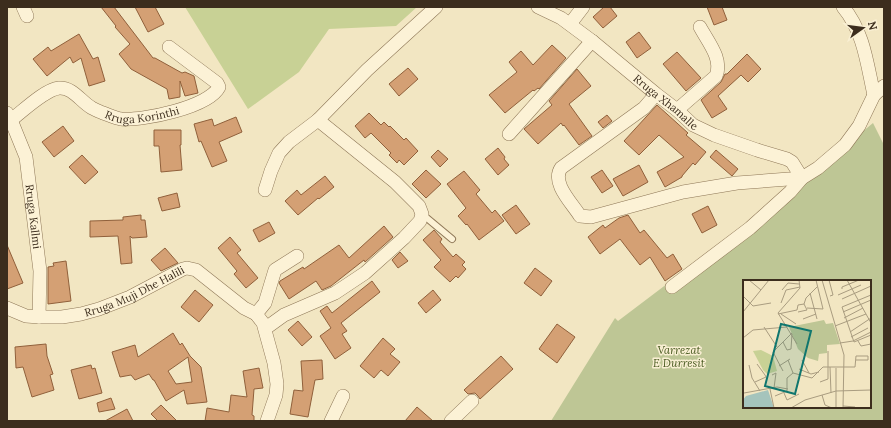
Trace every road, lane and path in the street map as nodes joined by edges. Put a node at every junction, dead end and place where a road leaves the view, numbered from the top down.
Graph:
1 (436, 7) edge
2 (538, 7) edge
3 (583, 7) edge
4 (843, 7) edge
5 (570, 24) junction
6 (700, 27) dead end
7 (592, 41) junction
8 (169, 47) dead end
9 (879, 90) edge
10 (656, 94) junction
11 (677, 110) junction
12 (9, 116) edge
13 (318, 120) junction
14 (509, 134) dead end
15 (802, 178) junction
16 (265, 190) dead end
17 (422, 214) junction
18 (452, 239) dead end
19 (297, 256) dead end
20 (672, 287) dead end
21 (7, 308) edge
22 (256, 314) junction
23 (39, 317) junction
24 (266, 328) junction
25 (343, 396) dead end
26 (472, 401) dead end
27 (267, 421) edge
28 (331, 421) edge
29 (452, 421) edge

1 - 13 street
2 - 5 street, Rruga Xhamalle
3 - 5 street
4 - 9 street
5 - 7 street, Rruga Xhamalle
6 - 11 street
7 - 10 street, Rruga Xhamalle
7 - 14 street
8 - 12 street, Rruga Korinthi
9 - 15 street
10 - 11 street, Rruga Xhamalle
10 - 15 street
11 - 15 street, Rruga Xhamalle
12 - 23 street, Rruga Kallmi
13 - 16 street
13 - 17 street
15 - 20 street
17 - 18 lane
17 - 24 street
19 - 22 street
21 - 23 street, Rruga Muji Dhe Halili
22 - 23 street, Rruga Muji Dhe Halili
22 - 24 street, Rruga Muji Dhe Halili
24 - 27 street, Rruga Muji Dhe Halili
25 - 28 street
26 - 29 street

